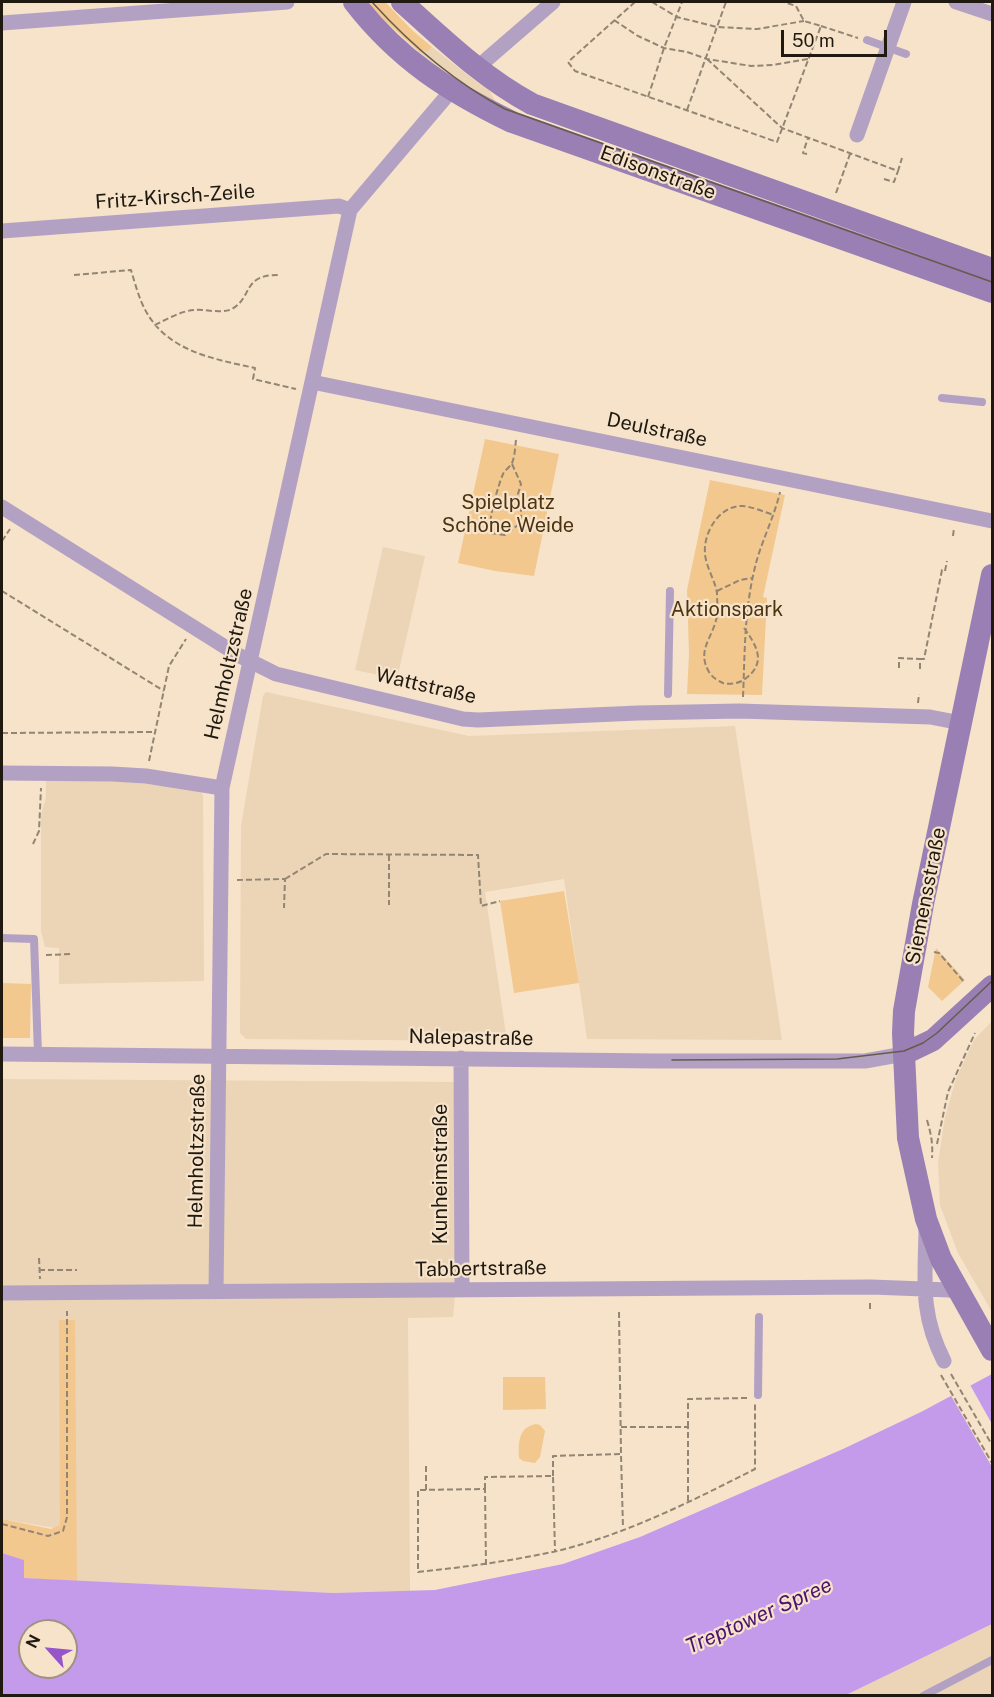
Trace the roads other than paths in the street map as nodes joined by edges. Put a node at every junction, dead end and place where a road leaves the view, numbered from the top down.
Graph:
1 (288, 2) edge
2 (354, 2) edge
3 (402, 2) edge
4 (553, 2) edge
5 (904, 2) edge
6 (956, 2) edge
7 (993, 14) edge
8 (2, 23) edge
9 (867, 40) road end
10 (888, 47) junction
11 (906, 54) dead end
12 (478, 70) junction
13 (451, 91) junction
14 (857, 135) dead end
15 (350, 210) junction
16 (2, 231) edge
17 (993, 269) edge
18 (993, 292) edge
19 (312, 382) junction
20 (942, 398) dead end
21 (982, 402) dead end
22 (2, 507) edge
23 (993, 521) edge
24 (993, 575) edge
25 (670, 591) dead end
26 (251, 662) junction
27 (668, 694) dead end
28 (961, 723) junction
29 (2, 773) edge
30 (222, 788) junction
31 (2, 938) edge
32 (993, 986) edge
33 (2, 1054) edge
34 (38, 1054) junction
35 (904, 1054) junction
36 (219, 1057) junction
37 (461, 1058) junction
38 (926, 1219) junction
39 (924, 1289) junction
40 (462, 1290) junction
41 (216, 1292) junction
42 (2, 1293) edge
43 (960, 1293) junction
44 (759, 1317) dead end
45 (993, 1350) edge
46 (942, 1368) road end
47 (758, 1395) dead end
48 (993, 1660) edge
49 (923, 1695) edge

1 - 8 street
2 - 13 main road, Edisonstraße
3 - 12 main road, Edisonstraße
4 - 12 street
5 - 10 street
6 - 7 street
9 - 10 lane
10 - 11 lane
10 - 14 street
12 - 17 main road, Edisonstraße
13 - 15 street, Helmholtzstraße
13 - 18 main road, Edisonstraße
15 - 16 street, Fritz-Kirsch-Zeile
15 - 19 street, Helmholtzstraße
19 - 23 street, Deulstraße
19 - 26 street, Helmholtzstraße
20 - 21 lane
22 - 26 street, Wattstraße
24 - 28 main road, Siemensstraße
25 - 27 lane
26 - 28 street, Wattstraße
26 - 30 street, Helmholtzstraße
28 - 35 main road, Siemensstraße
29 - 30 street
30 - 36 street, Helmholtzstraße
31 - 34 lane
32 - 35 main road
33 - 34 street, Nalepastraße
34 - 36 street, Nalepastraße
35 - 37 street, Nalepastraße
35 - 38 main road, Siemensstraße
36 - 37 street, Nalepastraße
36 - 41 street, Helmholtzstraße
37 - 40 street, Kunheimstraße
38 - 39 street, Siemensstraße
38 - 43 main road, Siemensstraße
39 - 40 street, Tabbertstraße
39 - 43 street, Tabbertstraße
39 - 46 street, Siemensstraße
40 - 41 street, Tabbertstraße
41 - 42 street, Tabbertstraße
43 - 45 main road, Siemensstraße
44 - 47 lane
48 - 49 lane

